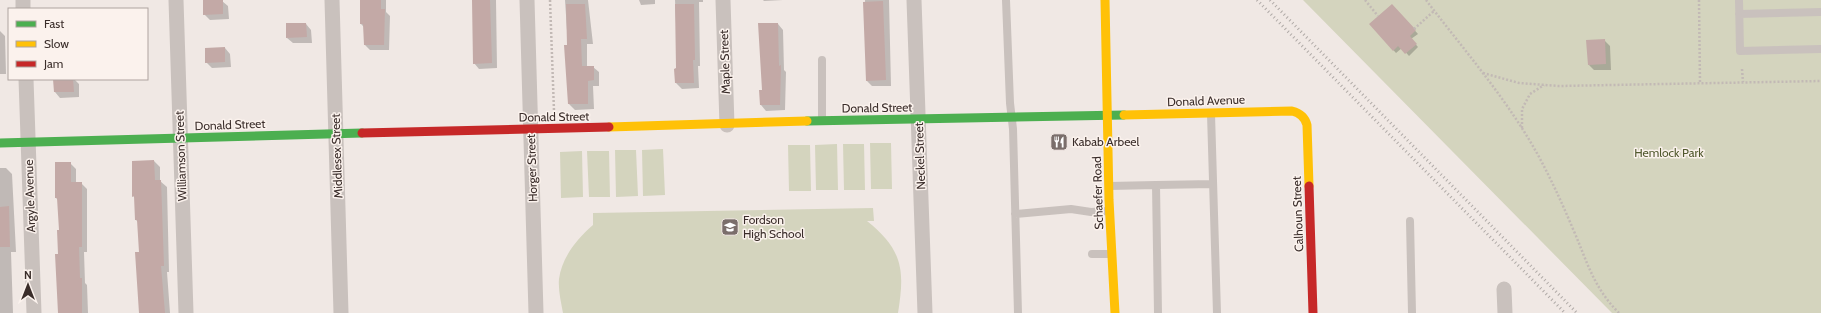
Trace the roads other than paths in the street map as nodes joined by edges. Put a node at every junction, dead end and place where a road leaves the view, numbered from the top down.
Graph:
1 (176, 0) edge
2 (332, 0) edge
3 (527, 0) edge
4 (723, 0) edge
5 (914, 0) edge
6 (1006, 0) edge
7 (1105, 0) edge
8 (1739, 0) edge
9 (1821, 12) edge
10 (1739, 14) junction
11 (1821, 49) edge
12 (822, 60) dead end
13 (26, 80) edge
14 (1211, 113) junction
15 (1108, 116) junction
16 (1304, 116) joint
17 (1012, 117) junction
18 (919, 119) junction
19 (822, 122) junction
20 (727, 125) junction
21 (531, 130) junction
22 (336, 134) junction
23 (180, 138) junction
24 (0, 143) edge
25 (28, 143) junction
26 (1213, 184) junction
27 (1156, 185) junction
28 (1109, 186) junction
29 (1110, 211) junction
30 (1015, 214) junction
31 (1410, 221) dead end
32 (1092, 254) dead end
33 (1113, 254) junction
34 (1504, 289) dead end
35 (34, 313) edge
36 (186, 313) edge
37 (341, 313) edge
38 (536, 313) edge
39 (925, 313) edge
40 (1018, 313) edge
41 (1115, 313) edge
42 (1158, 313) edge
43 (1217, 313) edge
44 (1313, 313) edge
45 (1412, 313) edge
46 (1505, 313) edge

1 - 23 street, Williamson Street
2 - 22 street, Middlesex Street
3 - 21 street, Horger Street
4 - 20 street, Maple Street
5 - 18 street, Neckel Street
6 - 17 lane
7 - 15 street, Schaefer Road
8 - 10 lane
9 - 10 lane
10 - 11 lane
12 - 19 lane
13 - 25 street, Argyle Avenue
14 - 15 street, Donald Avenue
14 - 16 street, Donald Avenue
14 - 26 lane
15 - 17 street, Donald Street
15 - 28 street, Schaefer Road
16 - 44 street, Calhoun Street
17 - 18 street, Donald Street
17 - 30 lane
18 - 19 street, Donald Street
18 - 39 street, Neckel Street
19 - 20 street, Donald Street
20 - 21 street, Donald Street
21 - 22 street, Donald Street
21 - 38 street, Horger Street
22 - 23 street, Donald Street
22 - 37 street, Middlesex Street
23 - 25 street, Donald Street
23 - 36 street, Williamson Street
24 - 25 street, Donald Street
25 - 35 street, Argyle Avenue
26 - 27 lane
26 - 43 lane
27 - 28 lane
27 - 42 lane
28 - 29 street, Schaefer Road
29 - 30 lane
29 - 33 street, Schaefer Road
30 - 40 lane
31 - 45 lane
32 - 33 lane
33 - 41 street, Schaefer Road
34 - 46 street

